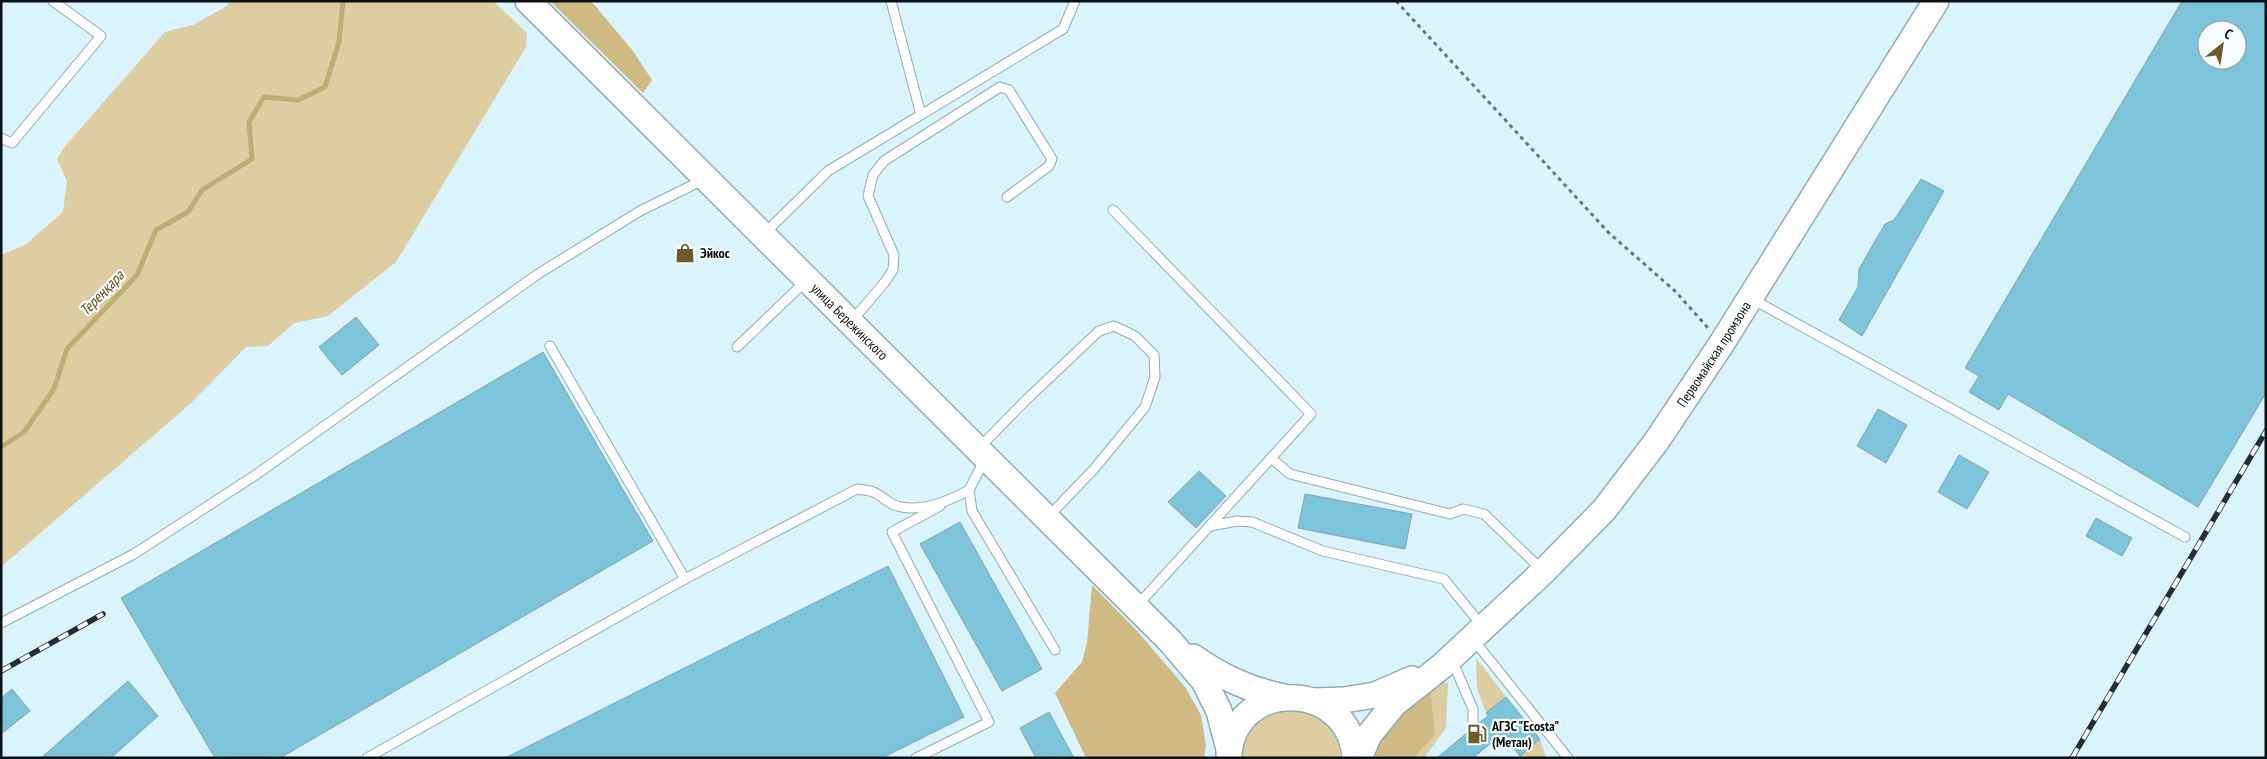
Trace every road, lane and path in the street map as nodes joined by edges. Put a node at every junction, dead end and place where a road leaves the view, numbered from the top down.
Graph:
1 (53, 1) edge
2 (528, 1) edge
3 (891, 1) edge
4 (1075, 1) edge
5 (1396, 1) edge
6 (1936, 1) edge
7 (921, 115) junction
8 (1, 138) edge
9 (705, 179) junction
10 (1007, 196) dead end
11 (1112, 210) dead end
12 (762, 235) junction
13 (808, 279) junction
14 (1750, 297) junction
15 (851, 322) junction
16 (1722, 343) junction
17 (550, 346) dead end
18 (737, 347) dead end
19 (983, 452) junction
20 (1271, 458) junction
21 (969, 490) junction
22 (951, 500) junction
23 (1048, 518) junction
24 (1210, 526) junction
25 (2185, 537) dead end
26 (1544, 572) junction
27 (685, 579) junction
28 (1136, 607) junction
29 (1, 623) edge
30 (1478, 634) junction
31 (1170, 641) junction
32 (1055, 650) dead end
33 (1446, 662) junction
34 (1284, 697) junction
35 (1313, 700) junction
36 (1472, 728) dead end
37 (1229, 753) edge
38 (367, 758) edge
39 (916, 758) edge
40 (1355, 758) edge
41 (1359, 758) edge
42 (1568, 758) edge

1 - 8 lane
2 - 9 main road, улица Бережинского
3 - 7 lane
4 - 7 lane
5 - 16 path
6 - 14 main road, Первомайская промзона
7 - 12 lane
9 - 12 main road, улица Бережинского
9 - 29 lane
10 - 15 lane
11 - 20 lane
12 - 13 main road, улица Бережинского
13 - 15 main road, улица Бережинского
13 - 18 lane
14 - 16 main road, Первомайская промзона
14 - 25 lane
15 - 19 main road, улица Бережинского
16 - 26 main road, Первомайская промзона
17 - 27 lane
19 - 21 lane
19 - 23 main road, улица Бережинского
19 - 23 lane
20 - 24 lane
20 - 26 lane
21 - 22 lane
21 - 32 lane
22 - 27 lane
22 - 39 lane
23 - 28 main road, улица Бережинского
24 - 28 lane
24 - 30 lane
26 - 30 main road, Первомайская промзона
27 - 38 lane
28 - 31 main road, улица Бережинского
30 - 33 main road, Первомайская промзона
30 - 42 lane
31 - 34 main road
31 - 37 main road
33 - 35 main road
33 - 36 lane
33 - 41 main road
34 - 35 main road
34 - 37 main road
35 - 40 main road

